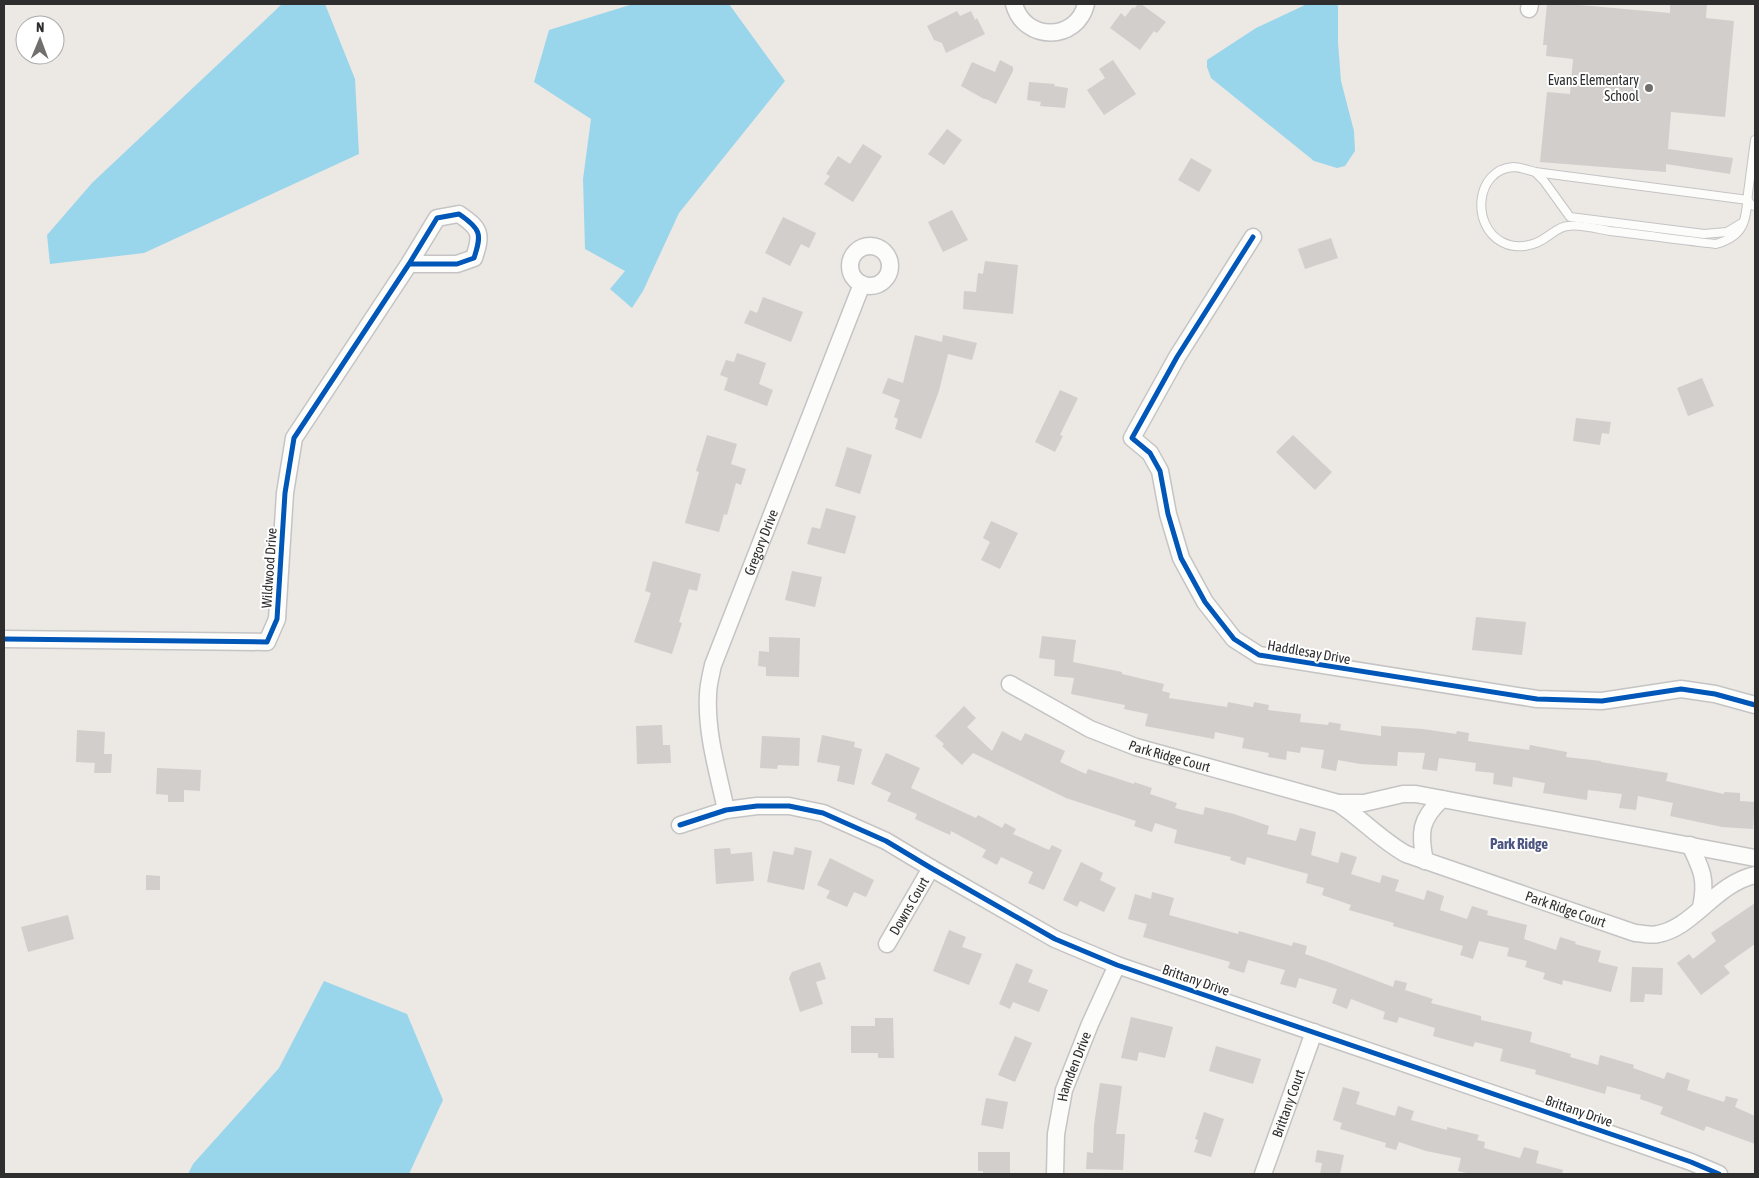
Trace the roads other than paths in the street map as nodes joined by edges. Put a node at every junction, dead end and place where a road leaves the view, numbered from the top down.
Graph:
1 (1014, 4) edge
2 (1086, 4) edge
3 (1755, 140) edge
4 (1535, 172) junction
5 (1750, 196) edge
6 (1755, 206) edge
7 (1746, 220) junction
8 (1253, 237) dead end
9 (409, 264) dead end
10 (862, 284) dead end
11 (4, 639) edge
12 (1010, 684) dead end
13 (1755, 706) edge
14 (1442, 799) junction
15 (1338, 803) junction
16 (726, 810) junction
17 (680, 825) dead end
18 (1690, 845) junction
19 (1755, 858) edge
20 (1425, 861) junction
21 (930, 868) junction
22 (1755, 875) edge
23 (1701, 907) junction
24 (887, 944) dead end
25 (1117, 965) junction
26 (1314, 1032) junction
27 (1055, 1174) edge
28 (1263, 1174) edge
29 (1719, 1174) edge

1 - 2 street
3 - 5 lane
4 - 5 lane
4 - 7 lane
4 - 7 lane
5 - 6 lane
5 - 7 lane
8 - 13 street, Haddlesay Drive
9 - 11 street, Wildwood Drive
10 - 16 street, Gregory Drive
12 - 15 street, Park Ridge Court
14 - 15 street, Park Ridge Court
14 - 18 street, Park Ridge Court
14 - 20 street
15 - 20 street, Park Ridge Court
16 - 17 street, Brittany Drive
16 - 21 street, Brittany Drive
18 - 19 street, Park Ridge Court
18 - 23 street
20 - 23 street, Park Ridge Court
21 - 24 street, Downs Court
21 - 25 street, Brittany Drive
22 - 23 street, Park Ridge Court
25 - 26 street, Brittany Drive
25 - 27 street, Hamden Drive
26 - 28 street, Brittany Court
26 - 29 street, Brittany Drive

